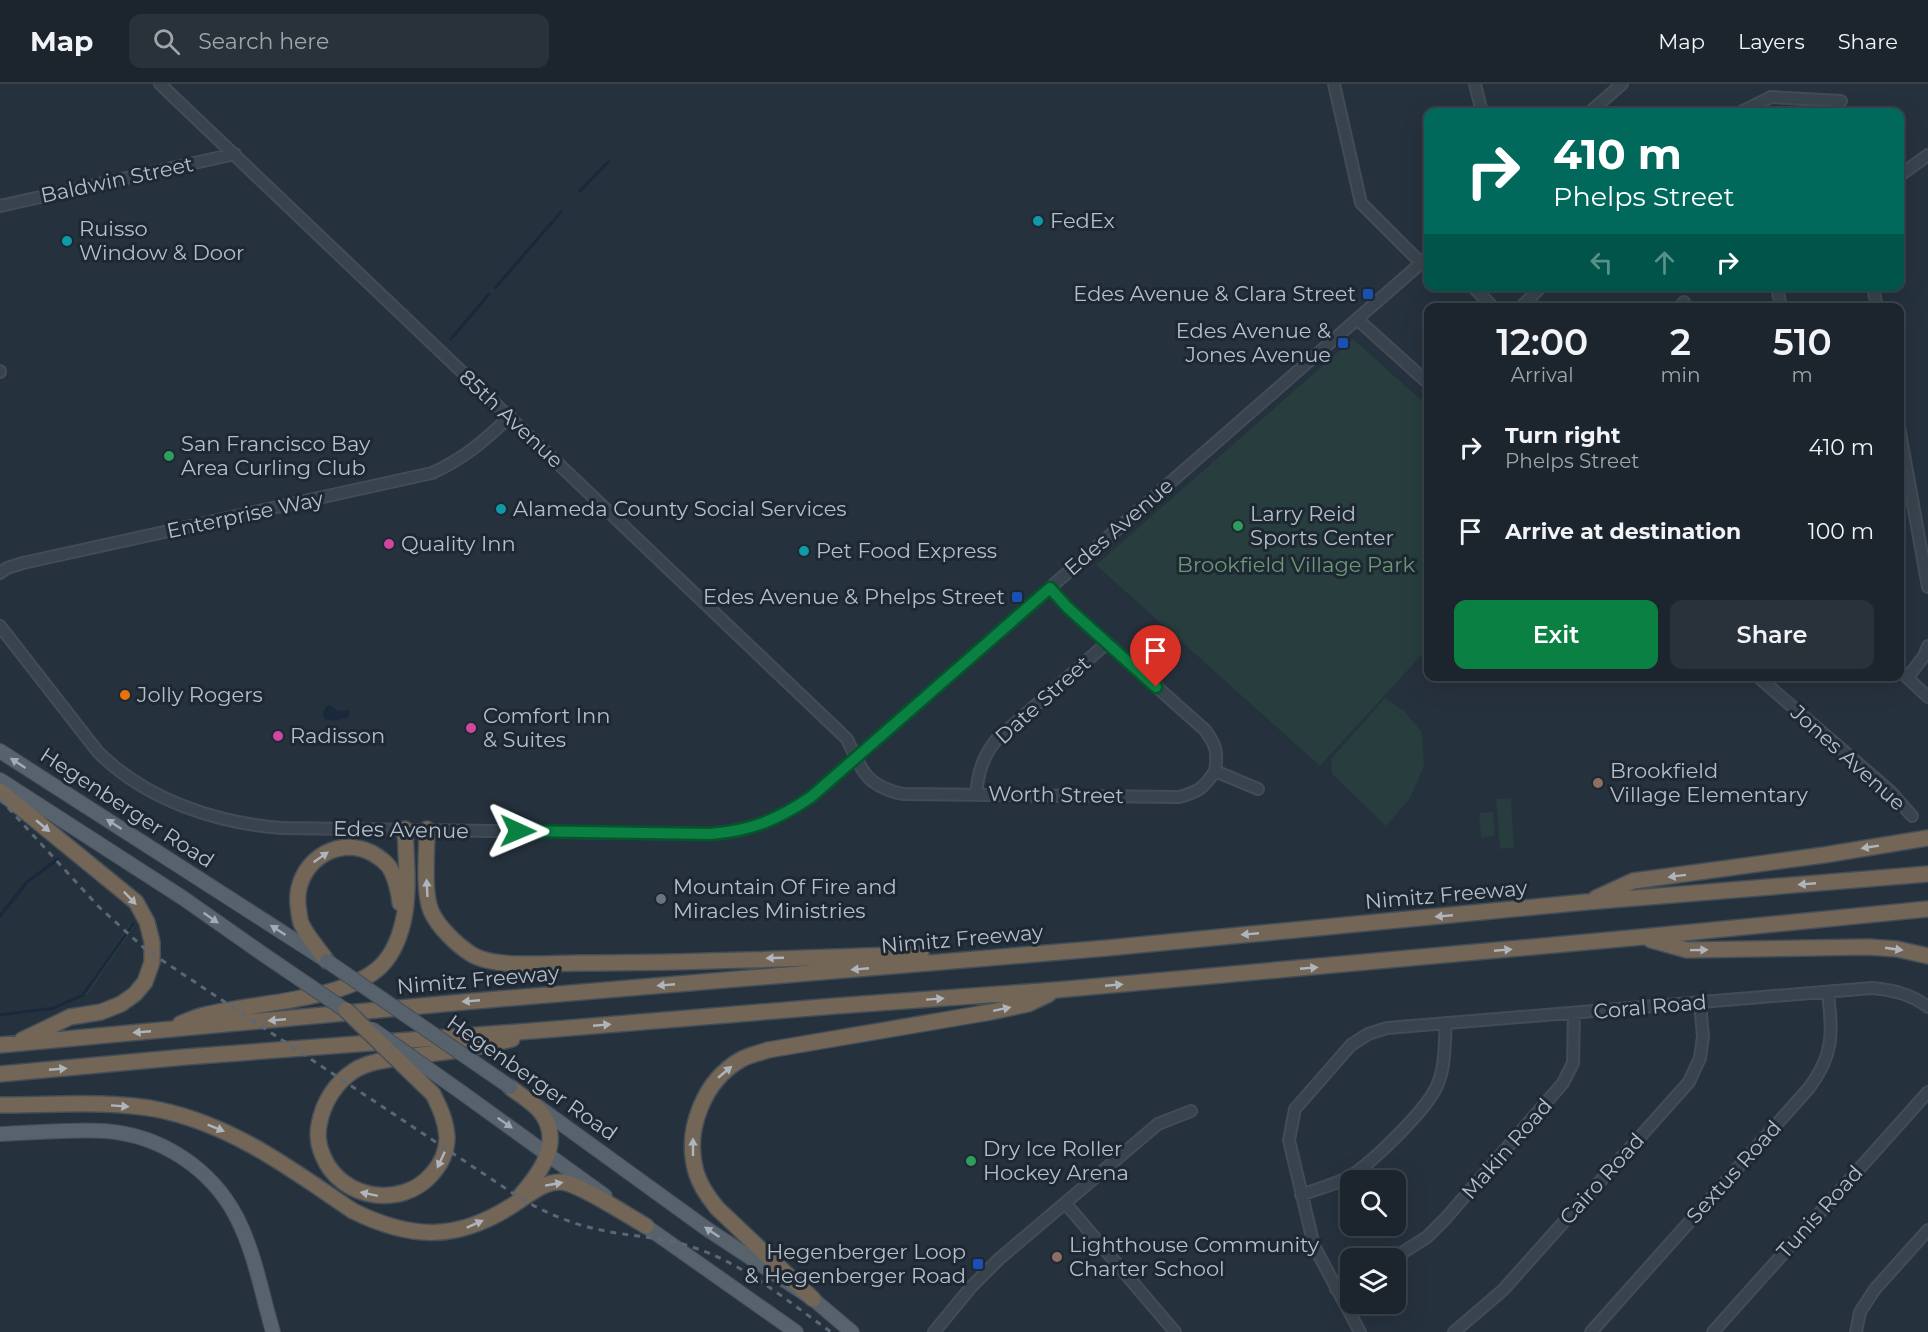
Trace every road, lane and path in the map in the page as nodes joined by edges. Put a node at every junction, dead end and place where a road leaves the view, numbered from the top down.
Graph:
1 (160, 84) edge
2 (1334, 84) edge
3 (1475, 84) edge
4 (1622, 84) edge
5 (1611, 89) edge
6 (1841, 101) dead end
7 (1481, 108) edge
8 (1594, 108) edge
9 (1749, 108) edge
10 (235, 154) junction
11 (1928, 155) edge
12 (1904, 173) edge
13 (0, 206) edge
14 (1424, 260) edge
15 (1477, 291) edge
16 (1537, 291) edge
17 (1489, 303) edge
18 (1525, 303) edge
19 (1357, 319) junction
20 (1424, 378) edge
21 (510, 417) junction
22 (1904, 455) edge
23 (0, 573) edge
24 (1928, 587) edge
25 (1050, 588) junction
26 (0, 626) edge
27 (1107, 643) junction
28 (1928, 646) edge
29 (1904, 672) edge
30 (1904, 674) edge
31 (1763, 681) edge
32 (1928, 697) edge
33 (0, 751) edge
34 (856, 758) junction
35 (1215, 771) junction
36 (0, 780) edge
37 (1258, 789) dead end
38 (0, 791) edge
39 (976, 795) junction
40 (1912, 816) dead end
41 (405, 829) junction
42 (427, 830) junction
43 (1928, 838) edge
44 (1928, 874) edge
45 (1586, 902) junction
46 (1928, 909) edge
47 (399, 933) junction
48 (1642, 938) junction
49 (1107, 948) junction
50 (1928, 956) edge
51 (327, 961) junction
52 (1056, 990) junction
53 (1828, 992) junction
54 (1700, 1003) junction
55 (1928, 1007) edge
56 (346, 1010) junction
57 (1574, 1014) junction
58 (1446, 1024) junction
59 (165, 1030) junction
60 (544, 1030) junction
61 (7, 1045) edge
62 (0, 1074) edge
63 (510, 1087) junction
64 (1928, 1092) edge
65 (0, 1105) edge
66 (1191, 1112) dead end
67 (0, 1134) edge
68 (549, 1154) junction
69 (1301, 1195) junction
70 (1066, 1204) junction
71 (503, 1211) junction
72 (646, 1226) junction
73 (1928, 1230) edge
74 (1406, 1250) edge
75 (1340, 1287) edge
76 (1336, 1289) junction
77 (813, 1299) junction
78 (273, 1332) edge
79 (796, 1332) edge
80 (852, 1332) edge
81 (934, 1332) edge
82 (1175, 1332) edge
83 (1360, 1332) edge
84 (1454, 1332) edge
85 (1591, 1332) edge
86 (1713, 1332) edge
87 (1856, 1332) edge

1 - 10 street, 85th Avenue
2 - 14 street
3 - 7 street
4 - 5 street
5 - 8 street
6 - 9 street
10 - 13 street, Baldwin Street
10 - 21 street, 85th Avenue
11 - 12 street
14 - 19 street, Edes Avenue
15 - 17 street
16 - 18 street
19 - 20 street
19 - 25 street, Edes Avenue
21 - 23 street, Enterprise Way
21 - 34 street, 85th Avenue
22 - 24 street
25 - 27 street
25 - 34 street, Edes Avenue
26 - 41 street, Edes Avenue
27 - 35 street
27 - 39 street, Date Street
28 - 29 street
30 - 32 street
31 - 40 street, Jones Avenue
51 -> 33 main road, Hegenberger Road
34 - 39 street, Worth Street
34 - 42 street, Edes Avenue
35 - 37 street
35 - 39 street, Worth Street
36 -> 56 main road, bridge
38 -> 61 highway
41 - 42 street, Edes Avenue
41 - 47 highway
49 -> 42 highway
43 -> 45 highway
44 -> 45 highway, Nimitz Freeway
45 -> 49 highway, Nimitz Freeway
46 - 48 highway
51 -> 47 highway
47 - 59 highway
48 -> 50 highway
52 -> 48 highway
49 -> 59 highway, Nimitz Freeway
51 - 63 main road, Hegenberger Road, bridge
60 -> 52 highway
77 -> 52 highway
53 - 54 street, Coral Road
53 - 55 street, Coral Road
53 - 85 street, Sextus Road
54 - 57 street, Coral Road
54 - 84 street, Cairo Road
56 -> 60 highway, bridge
56 -> 68 main road, bridge
57 - 58 street, Coral Road
57 - 74 street, Makin Road
58 - 69 street
58 - 69 street, Coral Road
59 -> 61 highway, Nimitz Freeway
62 -> 60 highway
63 - 68 highway
77 -> 63 main road, Hegenberger Road
64 - 86 street, Tunis Road
65 -> 71 highway
66 - 70 street
67 - 78 main road
68 - 71 highway
68 - 72 main road
69 - 76 street
70 - 81 street
70 - 82 street
71 -> 72 highway
72 - 79 main road
73 - 87 street
75 - 76 street
76 - 83 street
77 - 80 main road, Hegenberger Road

